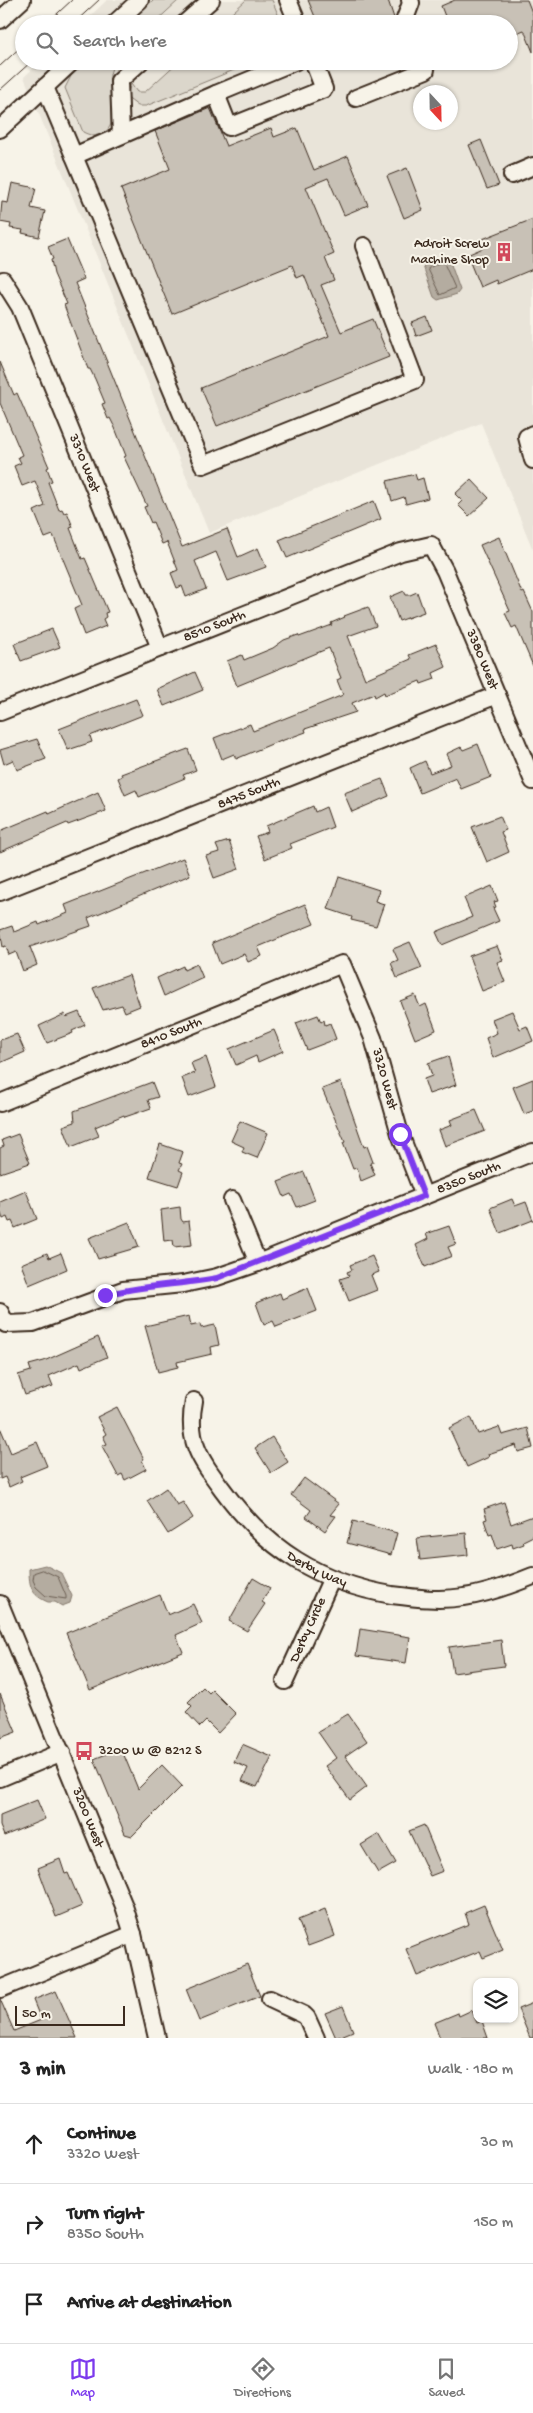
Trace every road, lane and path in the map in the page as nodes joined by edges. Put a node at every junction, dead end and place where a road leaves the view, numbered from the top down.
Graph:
1 (22, 0) edge
2 (140, 0) edge
3 (211, 0) edge
4 (288, 0) edge
5 (410, 0) edge
6 (124, 15) edge
7 (194, 15) edge
8 (294, 15) edge
9 (407, 15) edge
10 (0, 20) edge
11 (64, 70) edge
12 (131, 70) edge
13 (274, 70) edge
14 (317, 70) edge
15 (426, 70) edge
16 (45, 87) junction
17 (216, 94) junction
18 (356, 98) dead end
19 (0, 129) edge
20 (121, 135) junction
21 (74, 156) junction
22 (533, 166) edge
23 (512, 175) dead end
24 (364, 246) dead end
25 (1, 280) edge
26 (533, 434) edge
27 (533, 460) edge
28 (431, 545) joint
29 (160, 648) junction
30 (497, 695) junction
31 (0, 712) edge
32 (532, 776) edge
33 (0, 892) edge
34 (342, 964) joint
35 (0, 1102) edge
36 (533, 1152) edge
37 (424, 1196) junction
38 (232, 1200) dead end
39 (258, 1263) junction
40 (3, 1318) edge
41 (194, 1401) dead end
42 (533, 1576) edge
43 (331, 1580) junction
44 (0, 1604) edge
45 (285, 1681) dead end
46 (62, 1752) junction
47 (0, 1778) edge
48 (133, 1934) junction
49 (0, 1989) edge
50 (270, 1999) dead end
51 (157, 2038) edge
52 (316, 2038) edge

1 - 10 street
2 - 6 street
3 - 7 street
4 - 8 street
5 - 9 street
11 - 16 street
12 - 20 street
13 - 17 street
14 - 17 street
15 - 18 street
16 - 19 street
16 - 21 street
17 - 20 street
20 - 21 street
21 - 24 street
22 - 23 street
25 - 29 street, 3310 West
26 - 27 street
28 - 29 street, 8510 South
28 - 30 street, 3380 West
29 - 31 street, 8510 South
30 - 32 street, 3380 West
30 - 33 street, 8475 South
34 - 35 street, 8410 South
34 - 37 street, 3320 West
36 - 37 street, 8350 South
37 - 39 street, 8350 South
38 - 39 street
39 - 40 street, 8350 South
41 - 43 street, Derby Way
42 - 43 street, Derby Way
43 - 45 street, Derby Circle
44 - 46 street, 3200 West
46 - 47 street
46 - 48 street, 3200 West
48 - 49 street
48 - 51 street, 3200 West
50 - 52 street

